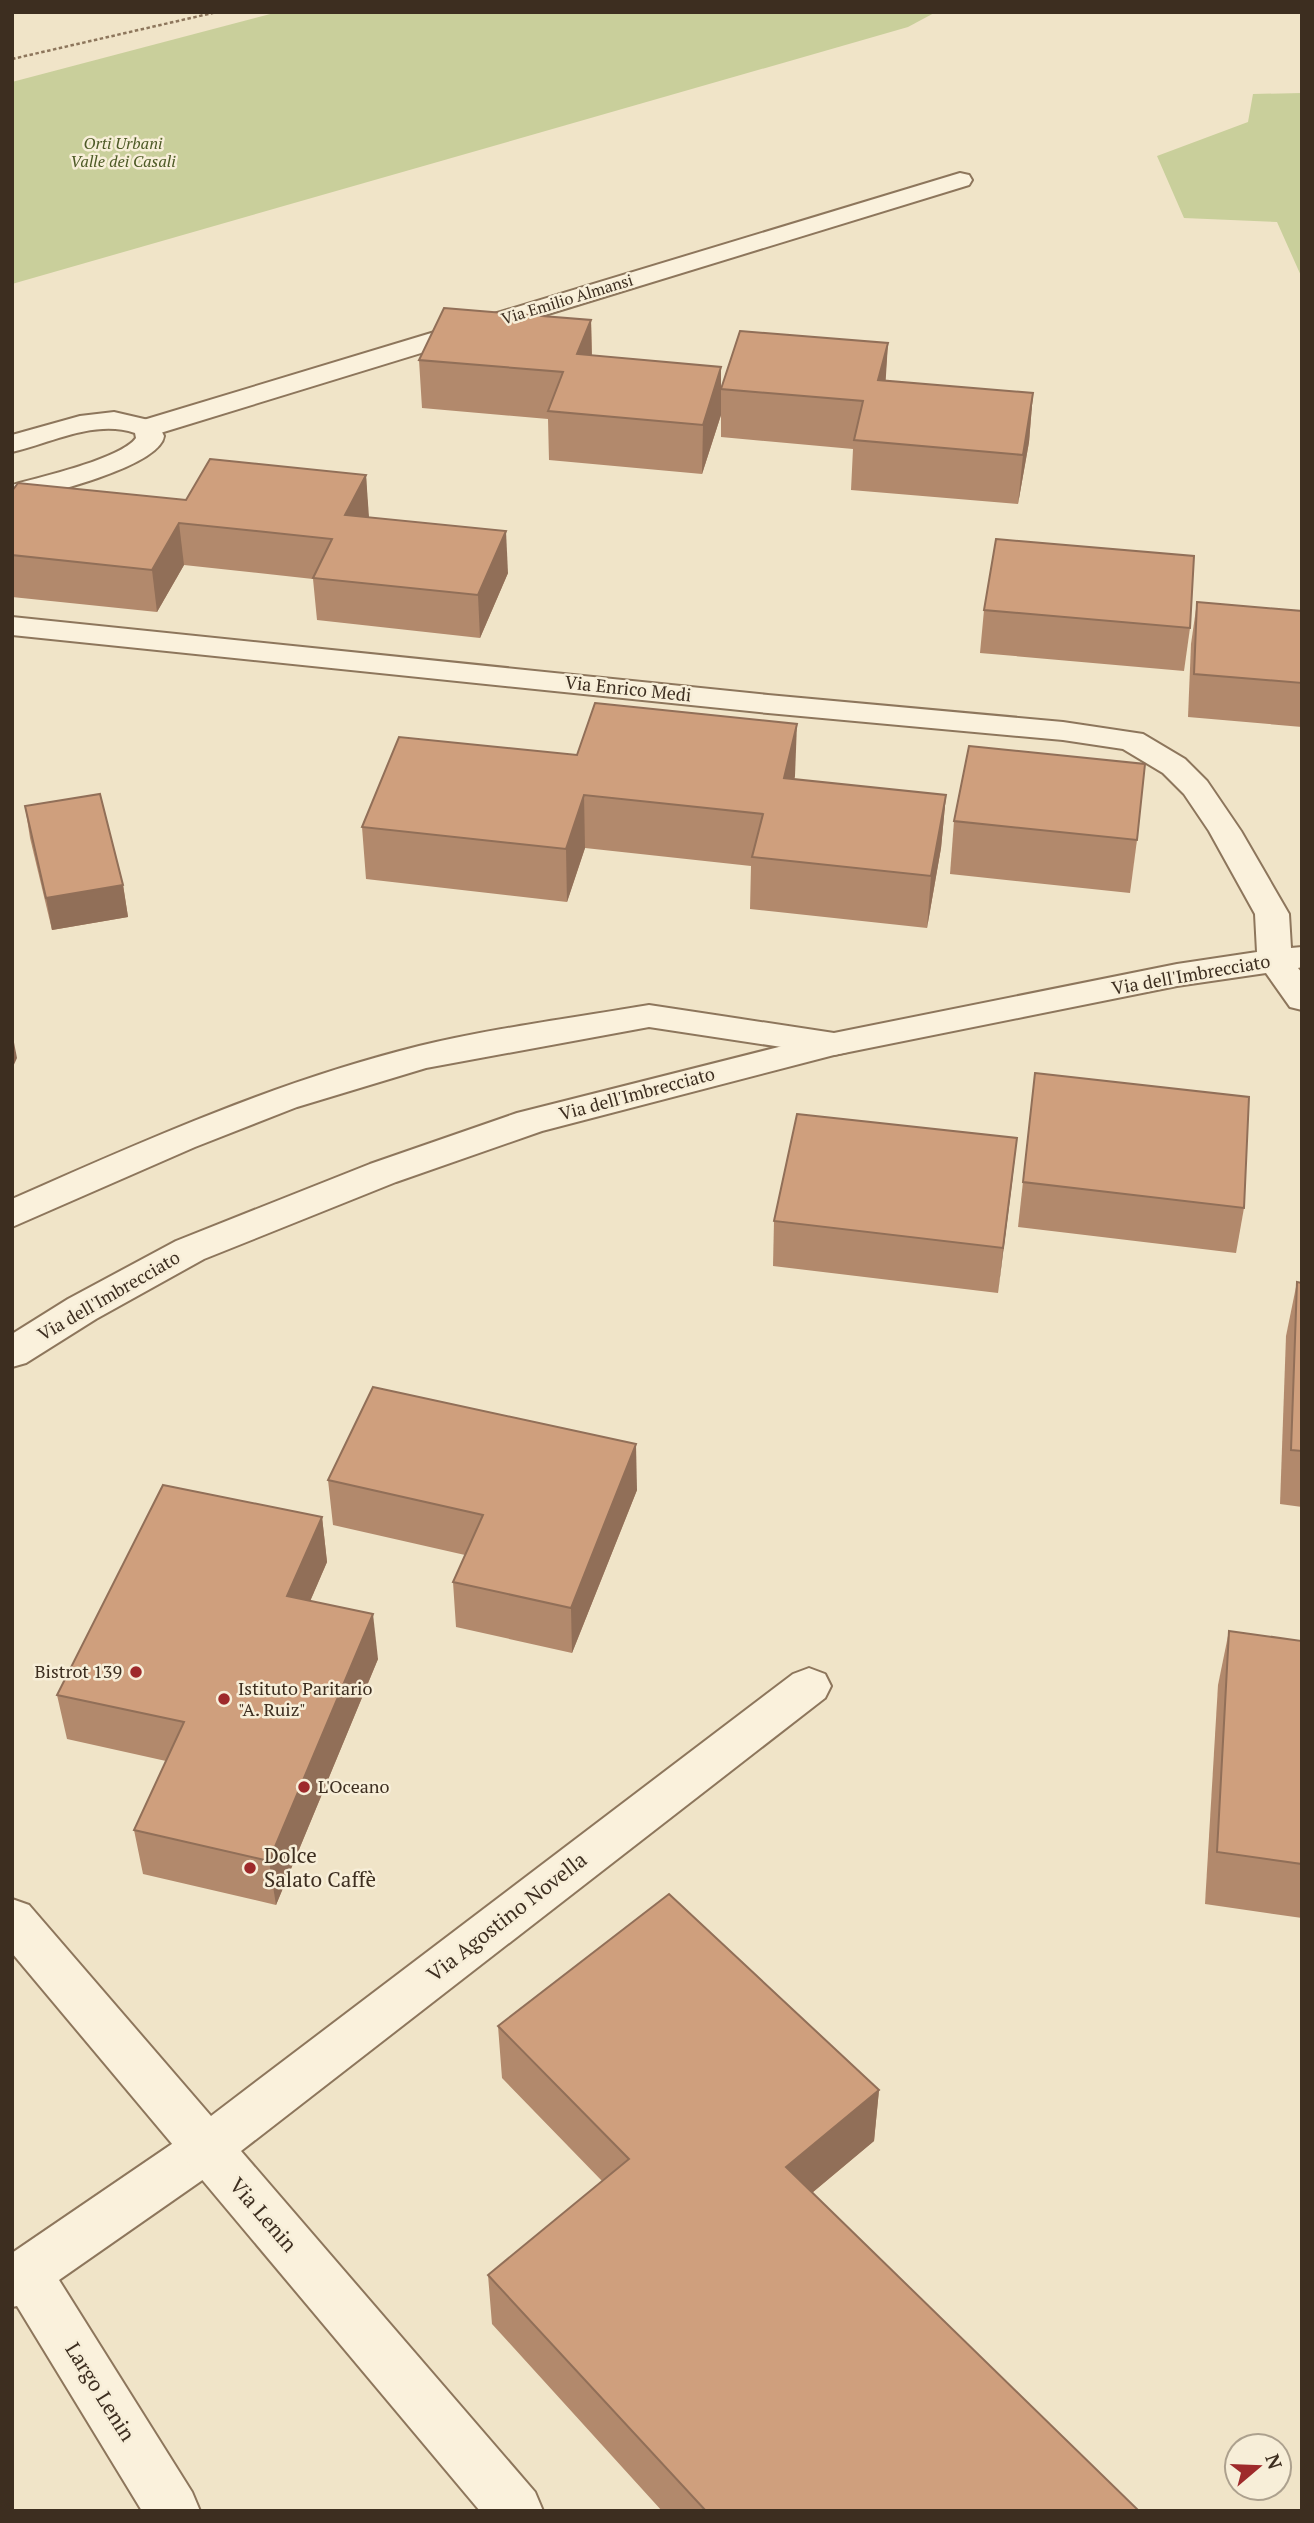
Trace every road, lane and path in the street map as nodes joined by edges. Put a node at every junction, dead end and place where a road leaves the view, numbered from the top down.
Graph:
1 (217, 12) edge
2 (12, 59) edge
3 (960, 180) dead end
4 (147, 428) junction
5 (12, 444) edge
6 (12, 494) edge
7 (12, 626) edge
8 (1288, 959) edge
9 (1302, 999) edge
10 (834, 1044) junction
11 (12, 1214) edge
12 (12, 1353) edge
13 (808, 1686) dead end
14 (12, 1919) edge
15 (206, 2149) junction
16 (19, 2279) edge
17 (173, 2511) edge
18 (516, 2511) edge

1 - 2 path
3 - 4 street, Via Emilio Almansi
4 - 5 street, Via Emilio Almansi
4 - 6 street
7 - 8 street, Via Enrico Medi
8 - 9 street
8 - 10 street, Via dell'Imbrecciato
10 - 11 street
10 - 12 street, Via dell'Imbrecciato
13 - 15 street, Via Agostino Novella
14 - 15 street, Via Lenin
15 - 16 street, Largo Lenin
15 - 18 street, Via Lenin
16 - 17 street, Largo Lenin

